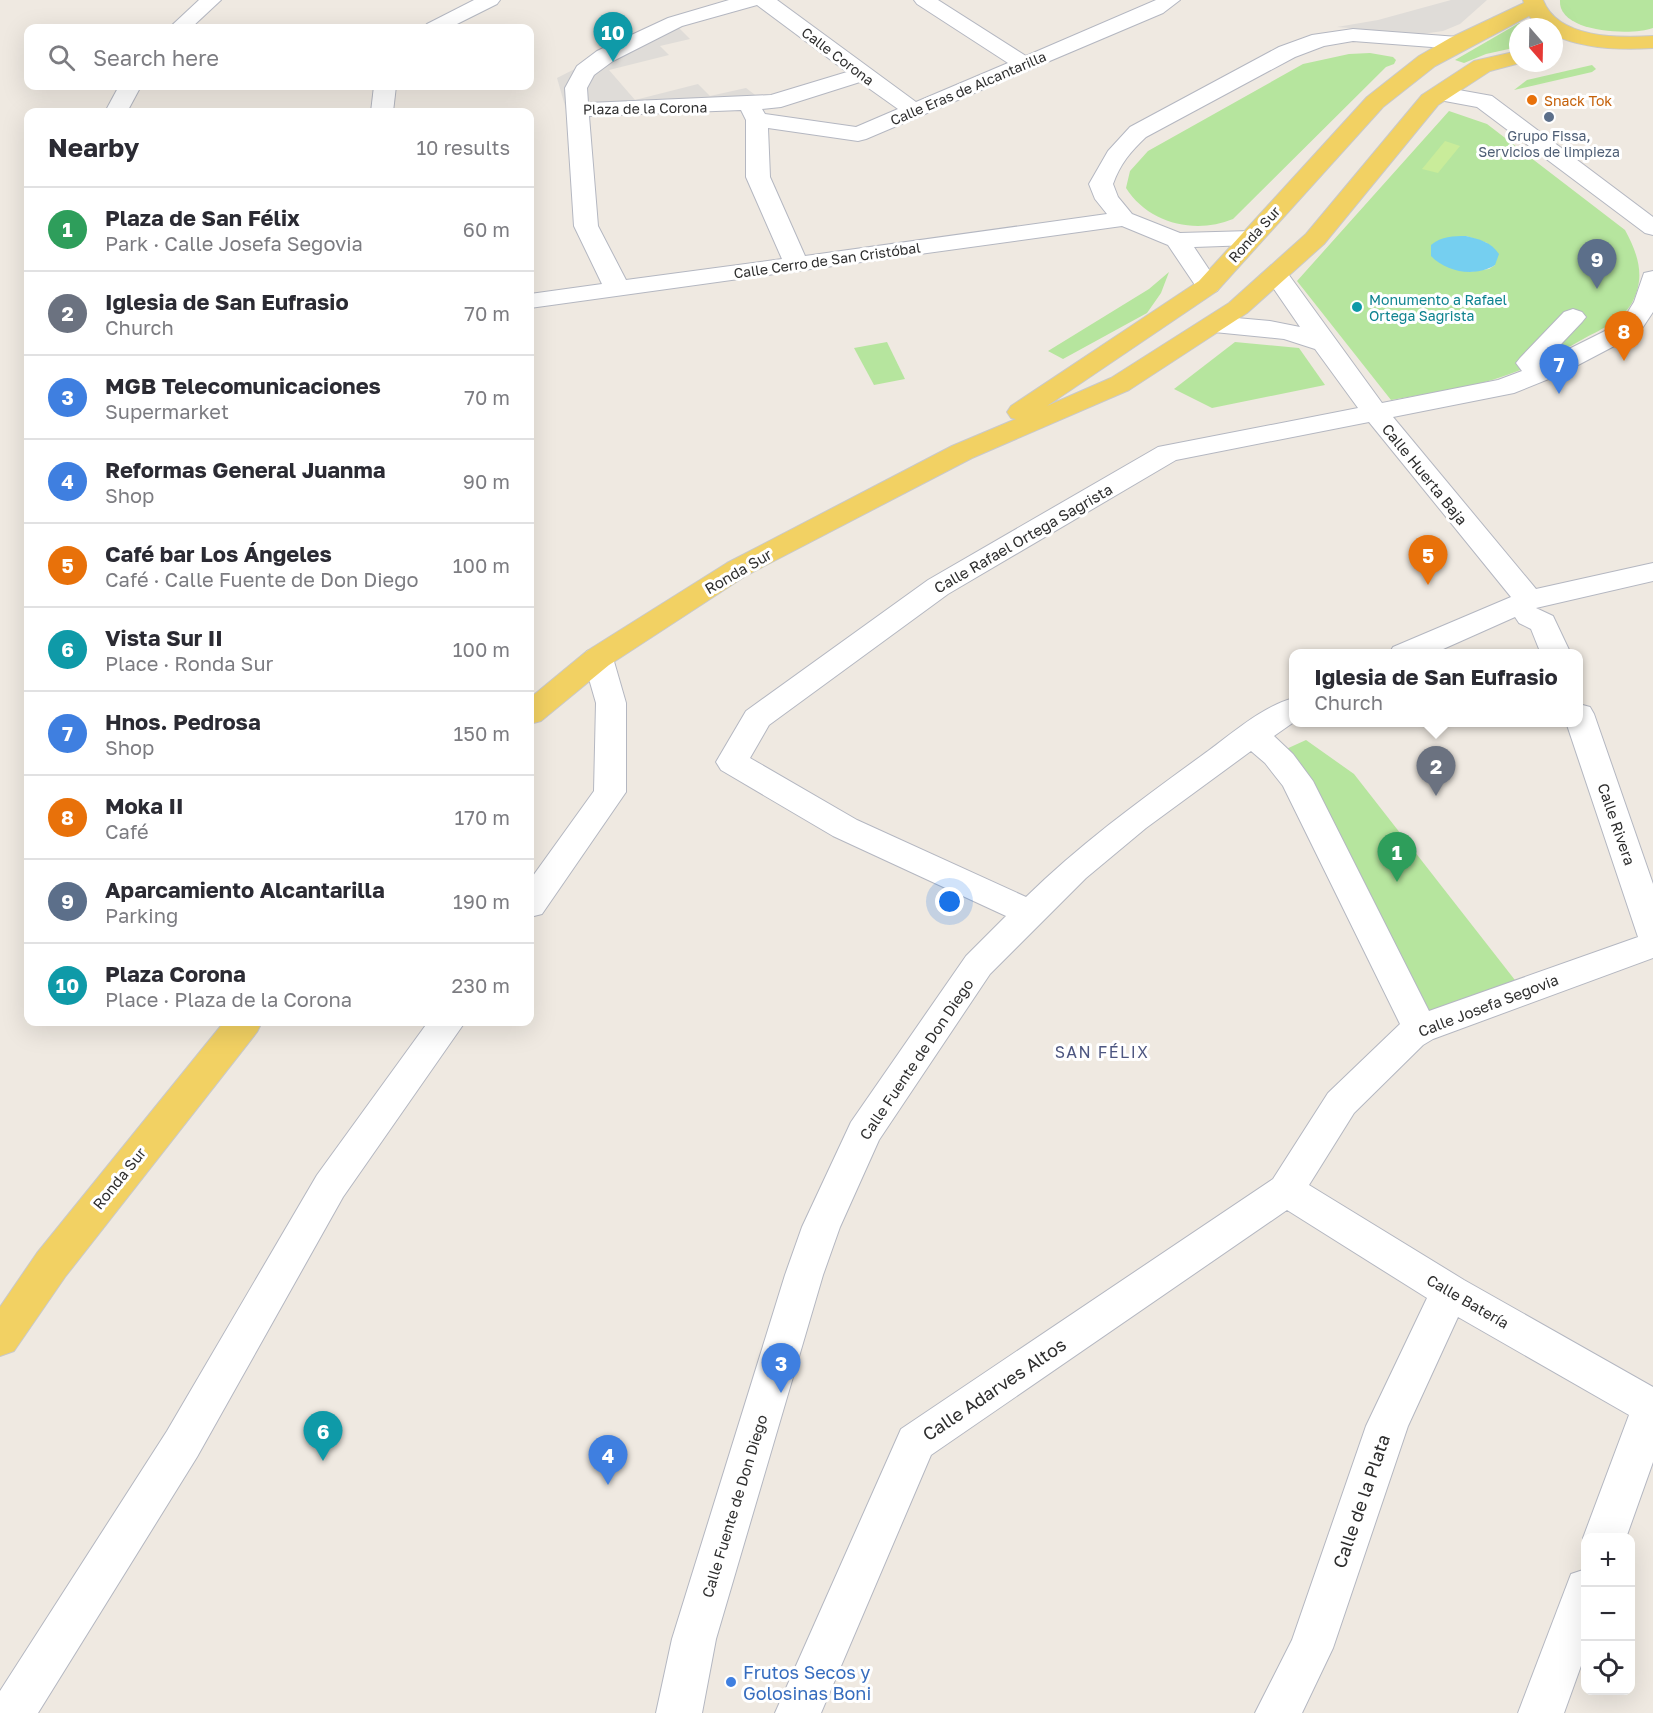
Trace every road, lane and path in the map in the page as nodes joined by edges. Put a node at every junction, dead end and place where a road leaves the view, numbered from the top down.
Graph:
1 (211, 0) edge
2 (490, 0) edge
3 (752, 0) edge
4 (764, 0) edge
5 (924, 0) edge
6 (1170, 0) edge
7 (1533, 3) edge
8 (184, 24) edge
9 (442, 24) edge
10 (1653, 42) edge
11 (1458, 43) junction
12 (1615, 43) junction
13 (1563, 51) edge
14 (1509, 59) edge
15 (1025, 65) junction
16 (862, 74) junction
17 (128, 90) edge
18 (385, 90) edge
19 (1442, 94) junction
20 (118, 108) edge
21 (382, 108) edge
22 (577, 110) junction
23 (914, 111) junction
24 (753, 112) junction
25 (1124, 219) junction
26 (1653, 228) edge
27 (1251, 238) junction
28 (1177, 240) junction
29 (796, 264) junction
30 (1277, 276) junction
31 (1653, 278) edge
32 (1208, 286) junction
33 (618, 290) junction
34 (534, 300) edge
35 (1574, 317) dead end
36 (1214, 324) junction
37 (1641, 330) edge
38 (1324, 344) junction
39 (1538, 373) junction
40 (1376, 413) junction
41 (962, 452) junction
42 (1653, 572) edge
43 (1529, 608) junction
44 (1418, 649) edge
45 (1554, 649) edge
46 (598, 658) junction
47 (534, 711) edge
48 (1289, 711) edge
49 (1582, 727) edge
50 (1251, 736) junction
51 (534, 899) edge
52 (1029, 913) junction
53 (1653, 934) edge
54 (1653, 945) edge
55 (241, 1026) edge
56 (444, 1026) edge
57 (1420, 1029) junction
58 (1286, 1190) junction
59 (1450, 1292) junction
60 (0, 1339) edge
61 (1653, 1406) edge
62 (1646, 1450) edge
63 (1606, 1533) edge
64 (1581, 1603) edge
65 (12, 1713) edge
66 (679, 1713) edge
67 (798, 1713) edge
68 (1278, 1713) edge
69 (1541, 1713) edge

1 - 8 street
2 - 9 street
3 - 22 street, Plaza de la Corona
4 - 16 street, Calle Corona
5 - 15 street
6 - 15 street, Calle Eras de Alcantarilla
7 - 11 main road, Ronda Sur
7 - 12 main road
10 - 12 main road
11 - 25 street
11 - 27 main road, Ronda Sur
12 - 13 main road
14 - 19 main road, Ronda Sur
15 - 23 street, Calle Eras de Alcantarilla
16 - 23 street, Calle Corona
16 - 24 street
17 - 20 street
18 - 21 street
19 - 26 street
19 - 30 main road, Ronda Sur
22 - 24 street, Plaza de la Corona
22 - 33 street
23 - 24 street, Calle Eras de Alcantarilla
24 - 29 street
25 - 28 street
25 - 29 street, Calle Cerro de San Cristóbal
27 - 28 street
27 - 32 main road, Ronda Sur
28 - 32 street
29 - 33 street, Calle Cerro de San Cristóbal
30 - 36 main road, Ronda Sur
30 - 38 street, Calle Huerta Baja
31 - 37 street, Calle Rafael Ortega Sagrista
32 - 41 main road, Ronda Sur
33 - 34 street, Calle Cerro de San Cristóbal
35 - 39 street
36 - 38 street
36 - 41 main road, Ronda Sur
37 - 39 street, Calle Rafael Ortega Sagrista
38 - 40 street, Calle Huerta Baja
39 - 40 street, Calle Rafael Ortega Sagrista
40 - 43 street, Calle Huerta Baja
40 - 52 street, Calle Rafael Ortega Sagrista
41 - 46 main road, Ronda Sur
42 - 43 street
43 - 44 street
43 - 45 street
46 - 47 main road, Ronda Sur
46 - 51 street
48 - 50 street, Calle Fuente de Don Diego
49 - 53 street, Calle Rivera
50 - 52 street, Calle Fuente de Don Diego
50 - 57 street
52 - 66 street, Calle Fuente de Don Diego
54 - 57 street, Calle Josefa Segovia
55 - 60 main road, Ronda Sur
56 - 65 street
57 - 58 street, Calle Josefa Segovia
58 - 59 street, Calle Batería
58 - 67 street, Calle Adarves Altos
59 - 61 street, Calle Batería
59 - 68 street, Calle de la Plata
61 - 62 street
62 - 63 street
64 - 69 street

